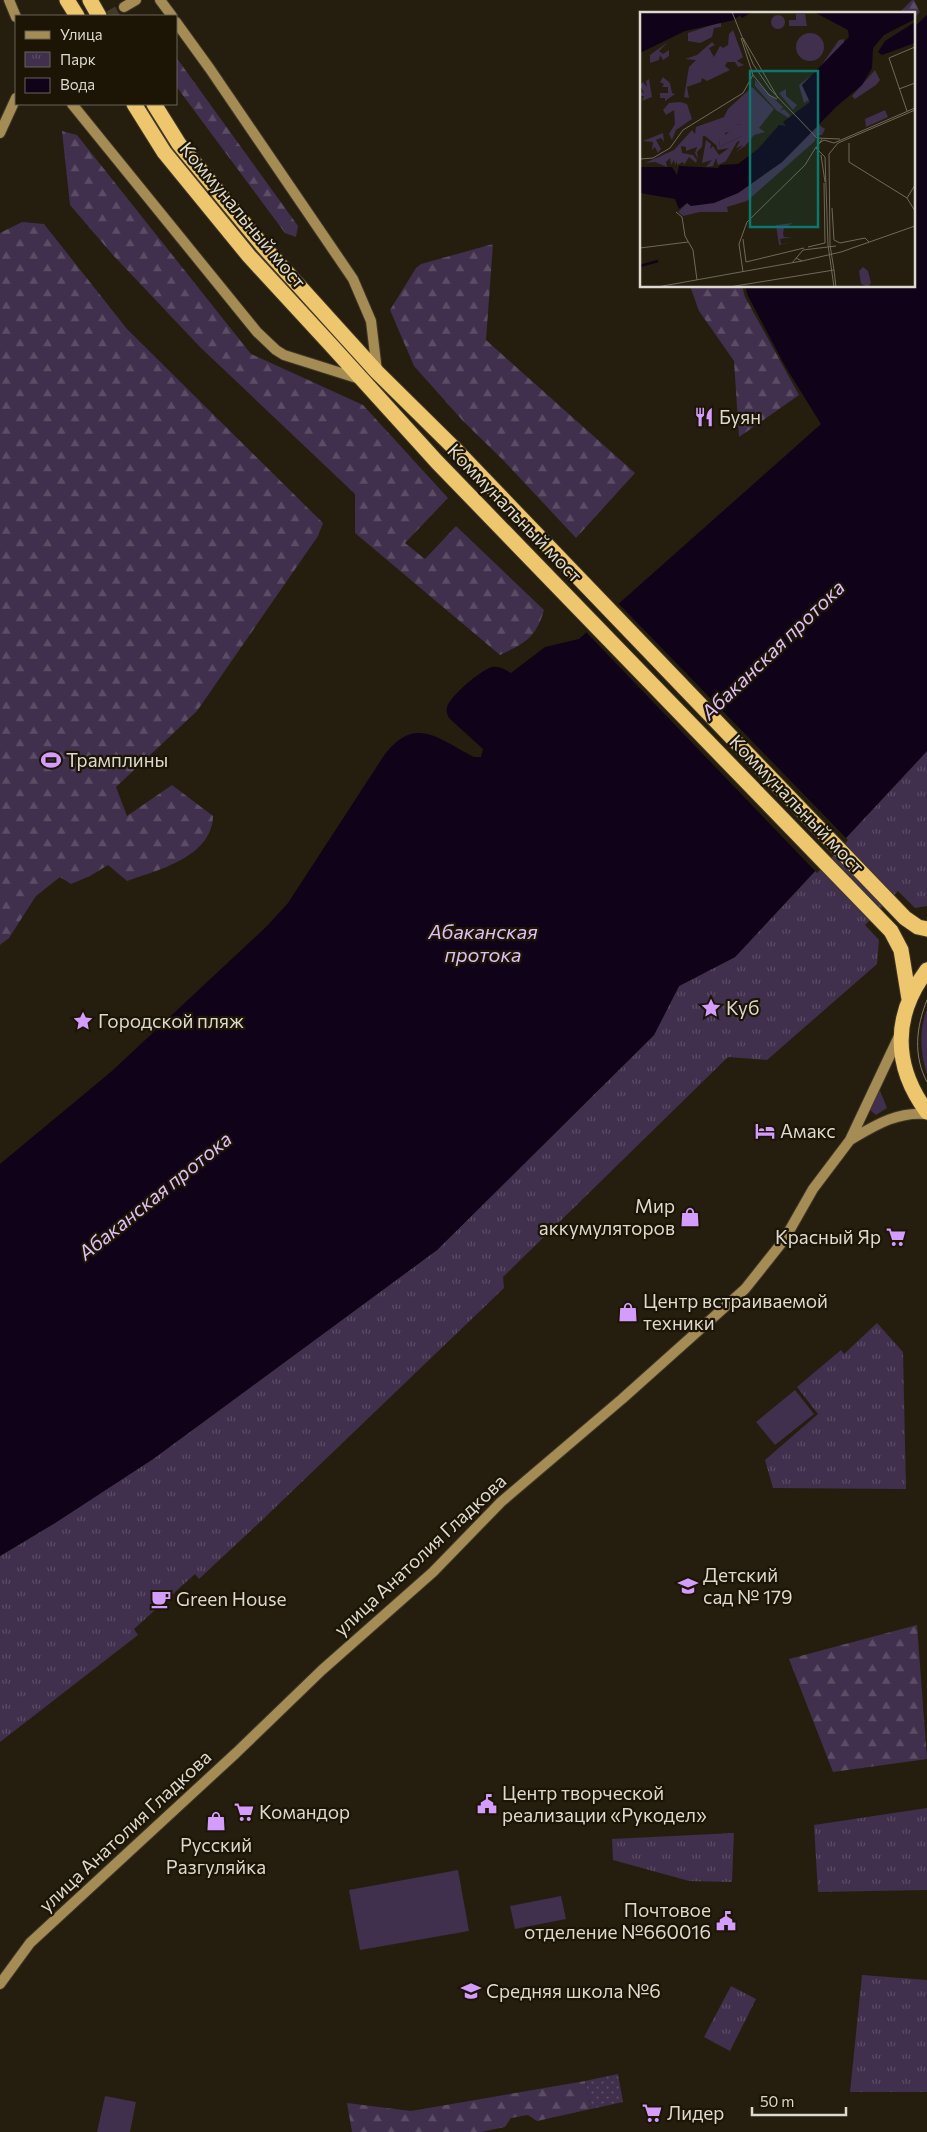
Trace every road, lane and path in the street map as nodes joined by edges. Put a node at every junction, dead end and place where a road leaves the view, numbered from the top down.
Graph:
1 (9, 0) edge
2 (67, 0) edge
3 (90, 0) edge
4 (136, 0) edge
5 (160, 0) edge
6 (124, 7) tunnel mouth
7 (15, 15) edge
8 (76, 15) edge
9 (98, 15) edge
10 (171, 15) edge
11 (178, 25) edge
12 (15, 100) edge
13 (73, 105) edge
14 (135, 105) edge
15 (155, 105) edge
16 (0, 133) edge
17 (371, 376) junction
18 (927, 929) edge
19 (927, 970) edge
20 (909, 999) junction
21 (901, 1031) junction
22 (927, 1113) edge
23 (850, 1140) junction
24 (0, 1984) edge

1 - 7 main road
2 - 8 highway
3 - 9 highway
4 - 6 main road
5 - 10 main road
11 - 17 main road
12 - 16 main road
13 - 17 main road
14 - 17 highway, Коммунальный мост
15 - 17 highway, Коммунальный мост
17 - 18 highway, Коммунальный мост
17 - 20 highway, Коммунальный мост
19 - 20 highway
20 - 21 highway
21 - 22 highway
21 - 23 main road
22 - 23 main road
23 - 24 main road, улица Анатолия Гладкова

